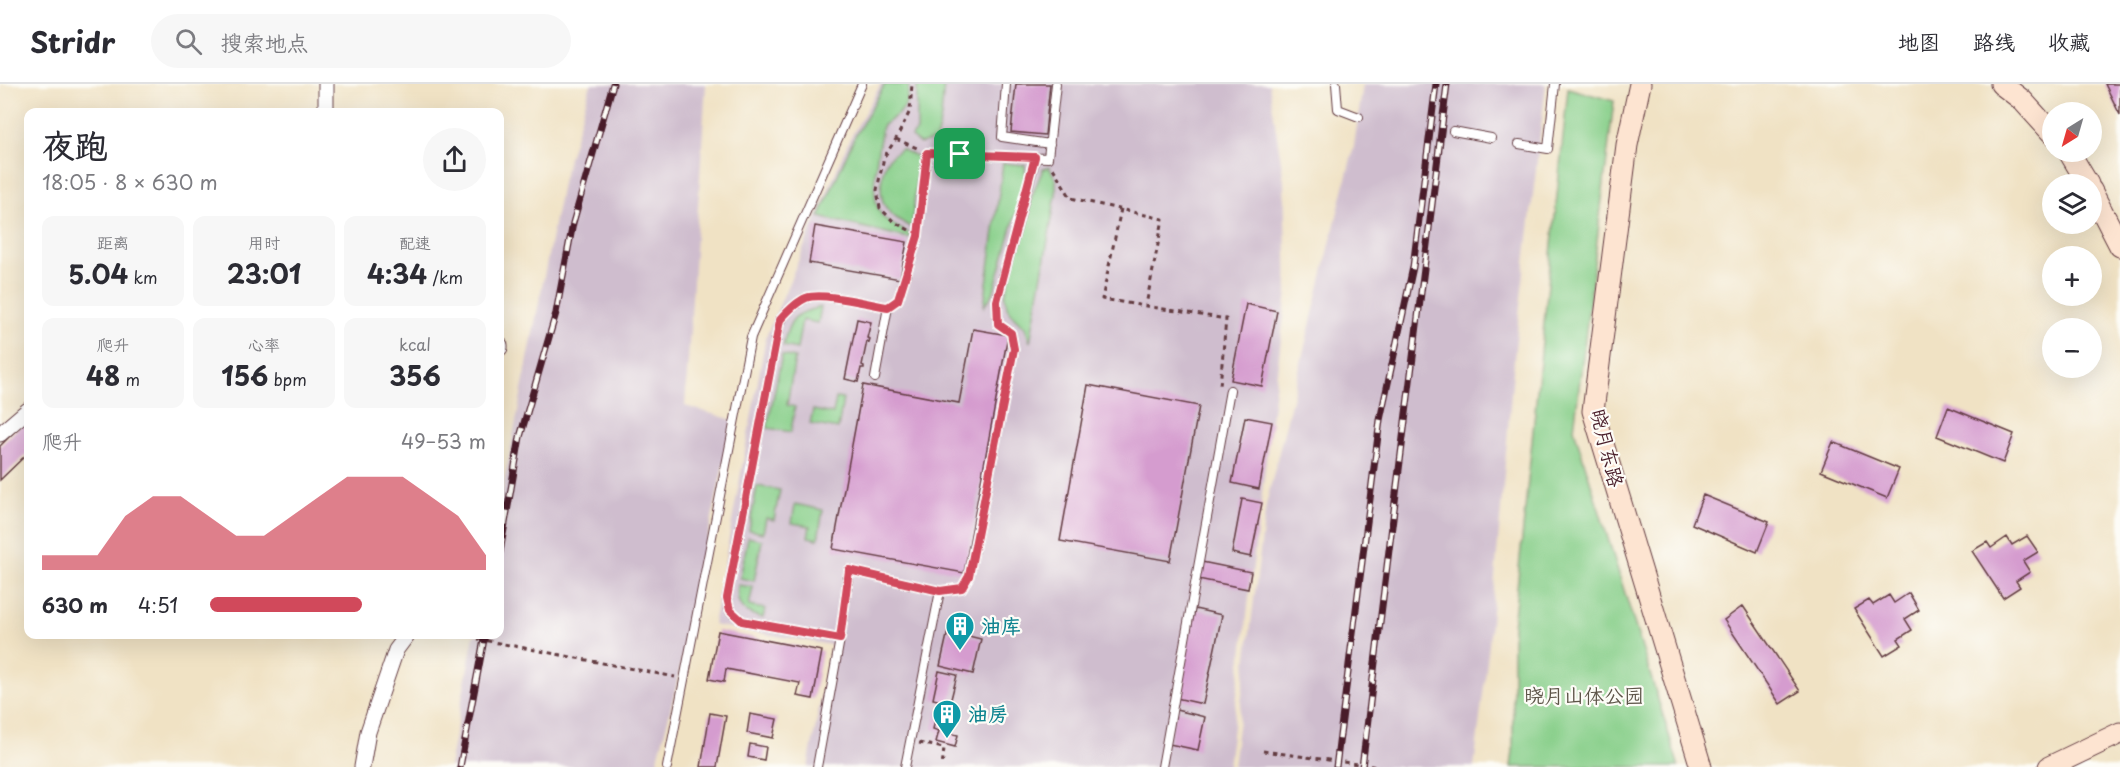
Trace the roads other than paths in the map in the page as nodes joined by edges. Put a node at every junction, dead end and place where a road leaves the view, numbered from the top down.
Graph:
1 (326, 84) edge
2 (862, 84) edge
3 (1006, 84) edge
4 (1056, 84) edge
5 (1336, 84) edge
6 (1555, 84) edge
7 (1640, 84) edge
8 (2001, 84) edge
9 (326, 108) edge
10 (1359, 117) dead end
11 (2042, 122) edge
12 (1453, 131) dead end
13 (1491, 138) dead end
14 (1050, 144) junction
15 (1520, 144) dead end
16 (1035, 157) junction
17 (2102, 211) edge
18 (2120, 246) edge
19 (888, 307) junction
20 (875, 378) dead end
21 (1230, 390) dead end
22 (24, 413) edge
23 (0, 434) edge
24 (940, 591) junction
25 (404, 639) edge
26 (840, 639) junction
27 (2120, 733) edge
28 (363, 767) edge
29 (667, 767) edge
30 (817, 767) edge
31 (905, 767) edge
32 (1162, 767) edge
33 (1701, 767) edge
34 (2049, 767) edge

1 - 9 street
2 - 29 lane
3 - 14 lane
4 - 14 lane
5 - 10 lane
6 - 15 lane
7 - 33 street, 晓月东路
8 - 11 street
12 - 13 lane
14 - 16 lane
16 - 19 lane
16 - 24 lane
17 - 18 street
19 - 20 lane
19 - 26 lane
21 - 32 lane
22 - 23 street
24 - 26 lane
24 - 31 lane
25 - 28 street
26 - 30 lane
27 - 34 street

